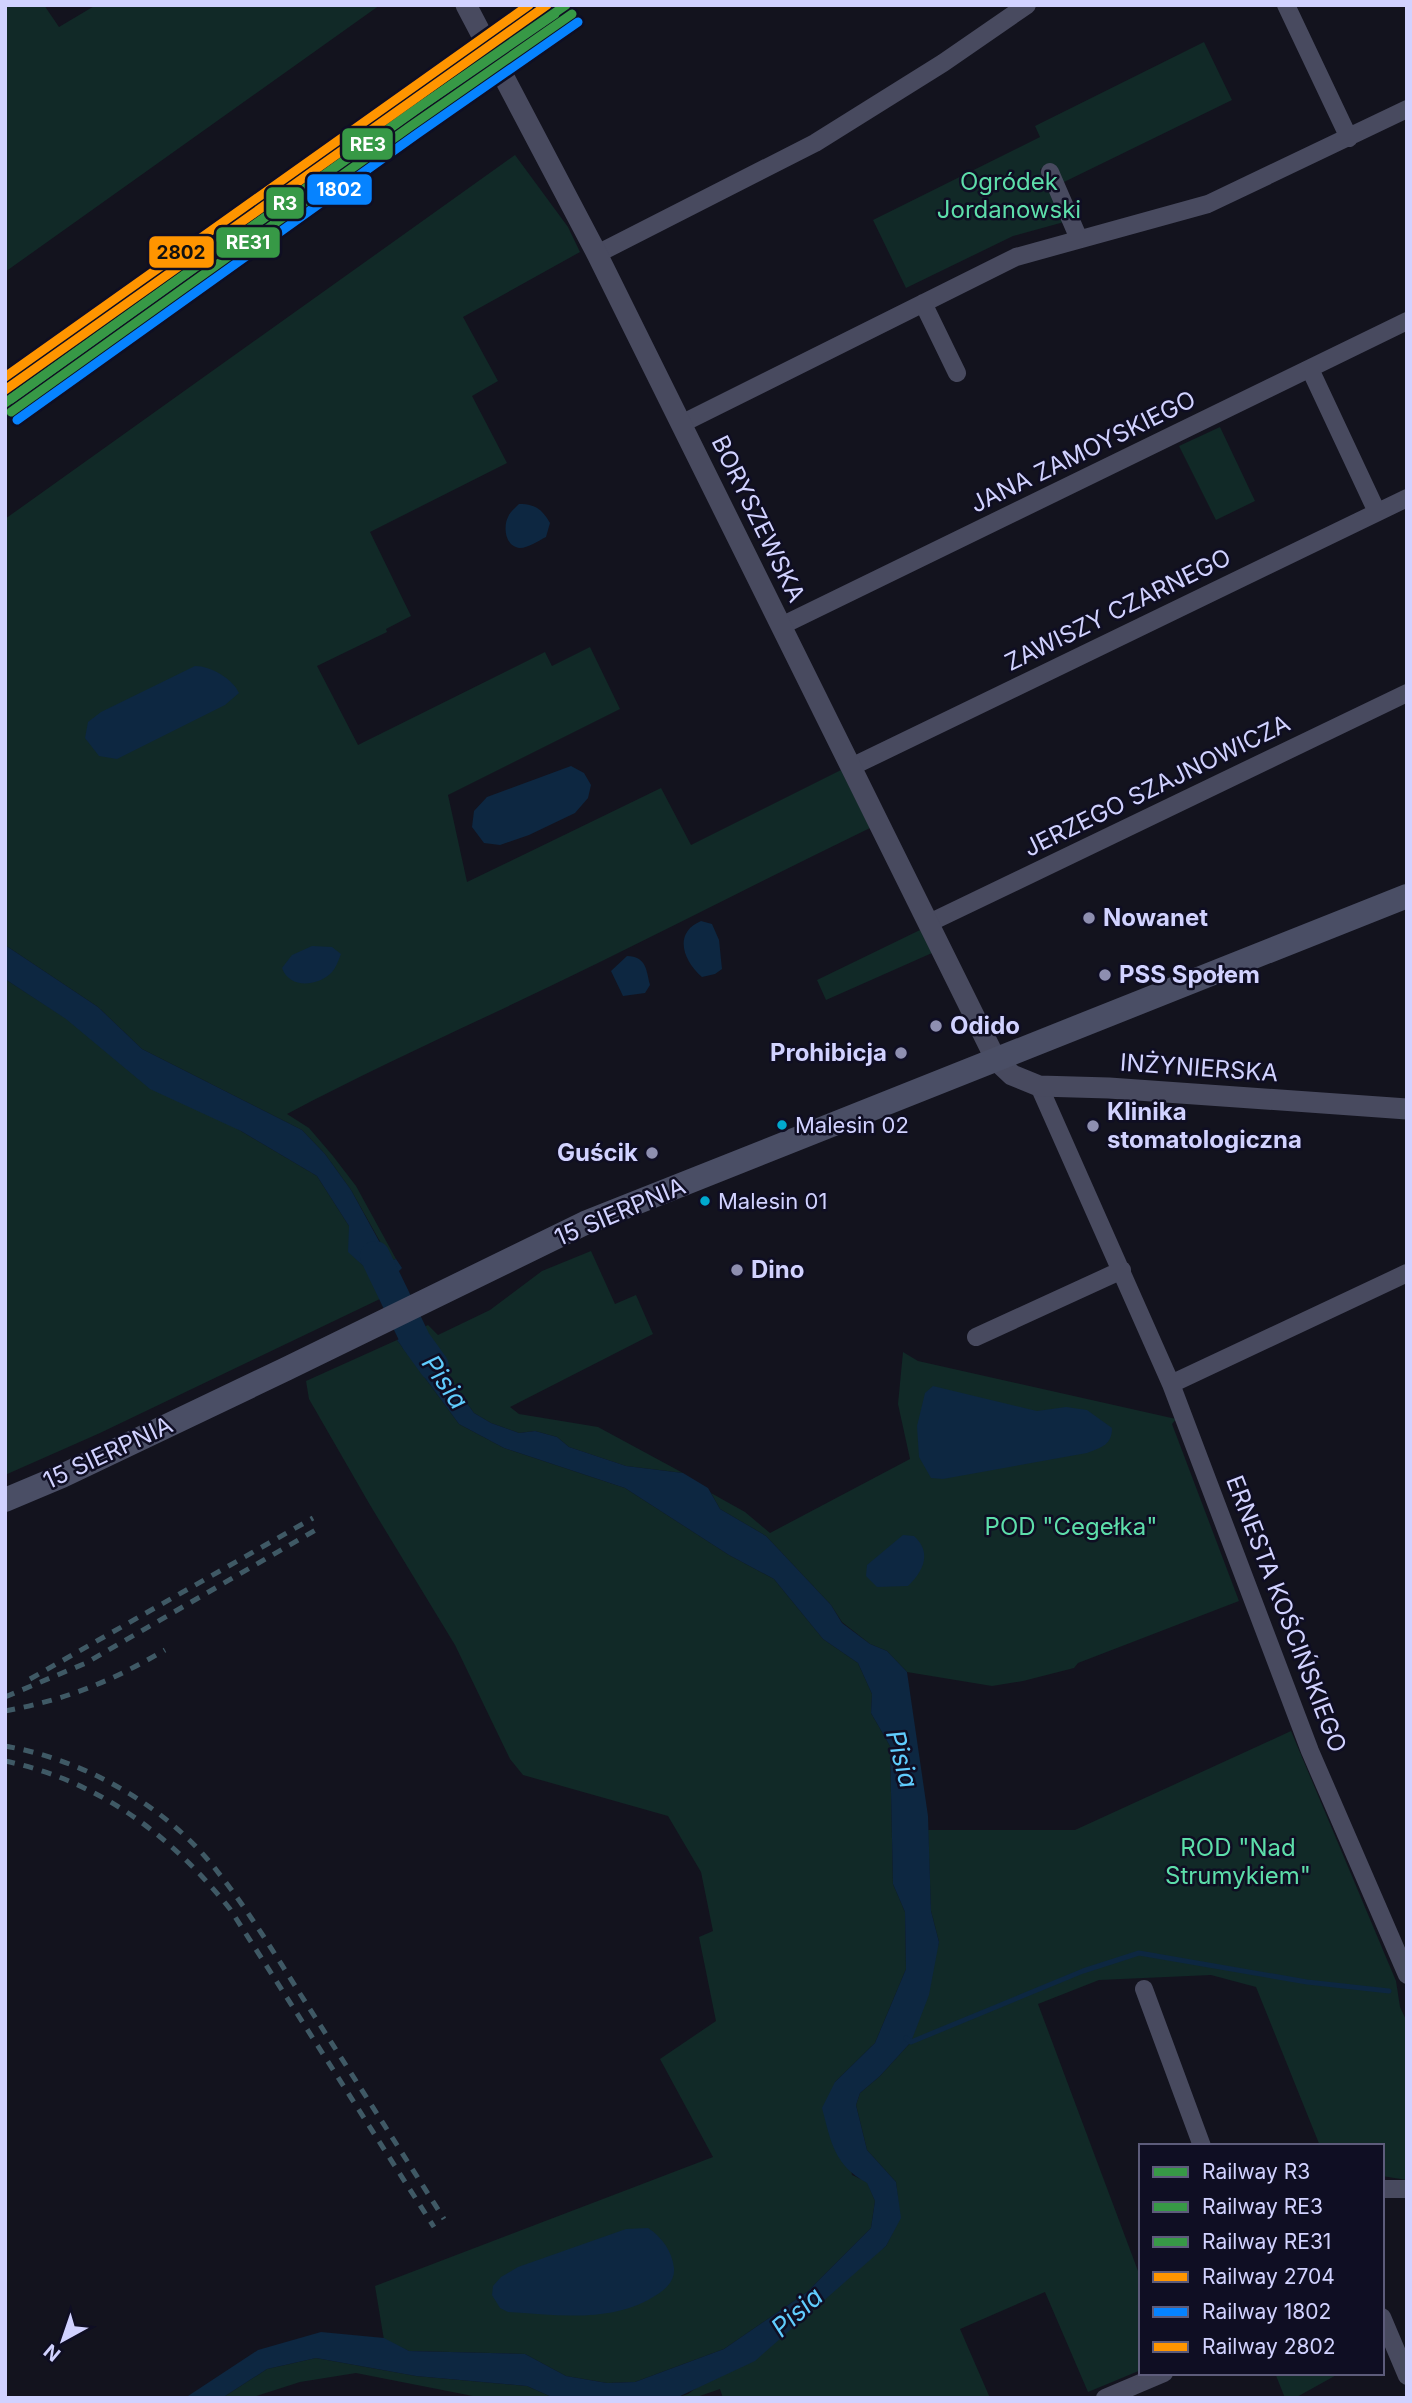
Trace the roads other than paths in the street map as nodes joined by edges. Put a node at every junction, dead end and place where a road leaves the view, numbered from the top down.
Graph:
1 (466, 5) edge
2 (1027, 5) edge
3 (1286, 5) edge
4 (1407, 109) edge
5 (1349, 138) junction
6 (1050, 173) dead end
7 (1079, 239) junction
8 (597, 254) junction
9 (923, 303) junction
10 (1407, 321) edge
11 (1310, 369) junction
12 (957, 373) dead end
13 (681, 424) junction
14 (1407, 498) edge
15 (1377, 512) junction
16 (781, 626) junction
17 (1407, 693) edge
18 (851, 767) junction
19 (1407, 896) edge
20 (929, 923) junction
21 (996, 1060) junction
22 (1039, 1086) junction
23 (1407, 1109) edge
24 (1122, 1270) junction
25 (1407, 1273) edge
26 (976, 1337) dead end
27 (1171, 1384) junction
28 (5, 1500) edge
29 (1407, 1975) edge
30 (1144, 1989) dead end
31 (1201, 2144) edge
32 (1384, 2189) edge
33 (1407, 2189) edge
34 (1384, 2322) edge
35 (1159, 2375) edge
36 (1407, 2376) edge
37 (1105, 2398) edge

1 - 8 street, BORYSZEWSKA
2 - 8 street
3 - 5 street
4 - 5 street
5 - 7 street
6 - 7 street
7 - 9 street
8 - 13 street, BORYSZEWSKA
9 - 12 street
9 - 13 street
10 - 11 street, JANA ZAMOYSKIEGO
11 - 15 street
11 - 16 street, JANA ZAMOYSKIEGO
13 - 16 street, BORYSZEWSKA
14 - 15 street, ZAWISZY CZARNEGO
15 - 18 street, ZAWISZY CZARNEGO
16 - 18 street, BORYSZEWSKA
17 - 20 street, JERZEGO SZAJNOWICZA
18 - 20 street, BORYSZEWSKA
19 - 21 main road, 15 SIERPNIA
20 - 21 street, BORYSZEWSKA
21 - 22 street, INŻYNIERSKA
21 - 28 main road, 15 SIERPNIA
22 - 23 street, INŻYNIERSKA
22 - 24 street, ERNESTA KOŚCIŃSKIEGO
24 - 26 street
24 - 27 street, ERNESTA KOŚCIŃSKIEGO
25 - 27 street
27 - 29 street, ERNESTA KOŚCIŃSKIEGO
30 - 31 street
32 - 33 street
34 - 36 street
35 - 37 street

